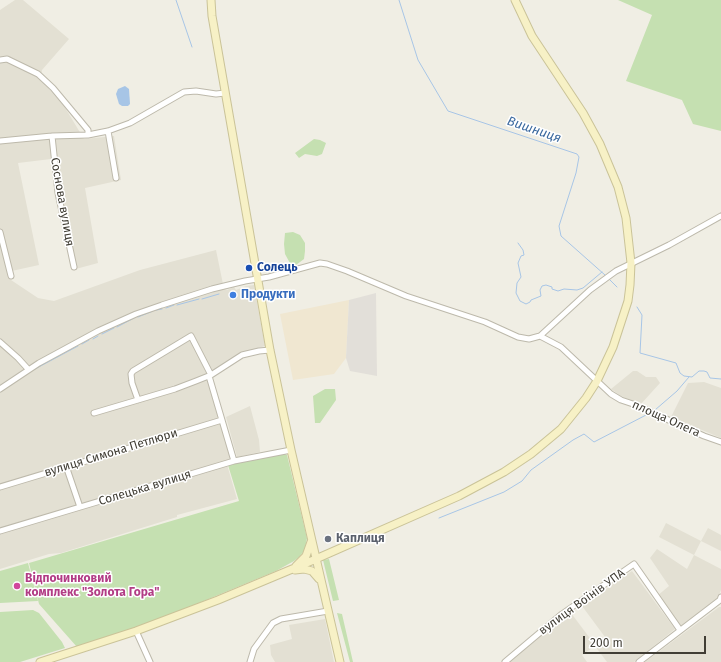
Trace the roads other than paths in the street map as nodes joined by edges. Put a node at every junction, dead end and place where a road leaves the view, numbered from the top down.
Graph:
1 (211, 0) edge
2 (515, 0) edge
3 (0, 60) edge
4 (226, 93) junction
5 (88, 132) junction
6 (108, 132) junction
7 (52, 136) junction
8 (0, 141) edge
9 (116, 178) dead end
10 (721, 216) edge
11 (0, 232) edge
12 (1, 242) edge
13 (631, 263) junction
14 (74, 267) dead end
15 (11, 276) dead end
16 (257, 279) junction
17 (540, 336) junction
18 (0, 342) edge
19 (270, 350) junction
20 (28, 369) junction
21 (210, 375) junction
22 (597, 381) junction
23 (0, 388) edge
24 (138, 400) junction
25 (94, 413) dead end
26 (222, 420) junction
27 (721, 442) edge
28 (291, 450) junction
29 (234, 461) junction
30 (66, 466) junction
31 (0, 487) edge
32 (80, 507) junction
33 (0, 531) edge
34 (311, 541) junction
35 (316, 560) junction
36 (289, 571) junction
37 (321, 581) junction
38 (721, 600) edge
39 (328, 611) junction
40 (680, 630) junction
41 (136, 631) junction
42 (250, 661) edge
43 (40, 662) edge
44 (150, 662) edge
45 (340, 662) edge
46 (505, 662) edge
47 (639, 662) edge

1 - 4 main road
2 - 13 main road
3 - 5 street
4 - 6 street
4 - 16 main road
5 - 6 street
5 - 7 street
6 - 9 street
7 - 8 street
7 - 14 street, Соснова вулиця
10 - 13 street
11 - 12 street
12 - 15 street
13 - 17 street
13 - 22 main road
16 - 17 street
16 - 19 main road
16 - 20 street
17 - 22 street, площа Олега
18 - 20 street
19 - 21 street
19 - 28 main road
20 - 23 street
21 - 24 street
21 - 24 street
21 - 26 street
22 - 27 street, площа Олега
22 - 35 main road
24 - 25 street
26 - 29 street
26 - 30 street, вулиця Симона Петлюри
28 - 29 street, Солецька вулиця
28 - 34 main road
29 - 32 street, Солецька вулиця
30 - 31 street, вулиця Симона Петлюри
30 - 32 street
32 - 33 street, Солецька вулиця
34 - 35 main road
34 - 36 main road
35 - 36 main road
35 - 37 main road
36 - 37 main road
36 - 41 main road
37 - 39 main road
38 - 40 street
39 - 42 street
39 - 45 main road
40 - 46 street, вулиця Воїнів УПА
40 - 47 street
41 - 43 main road
41 - 44 street

